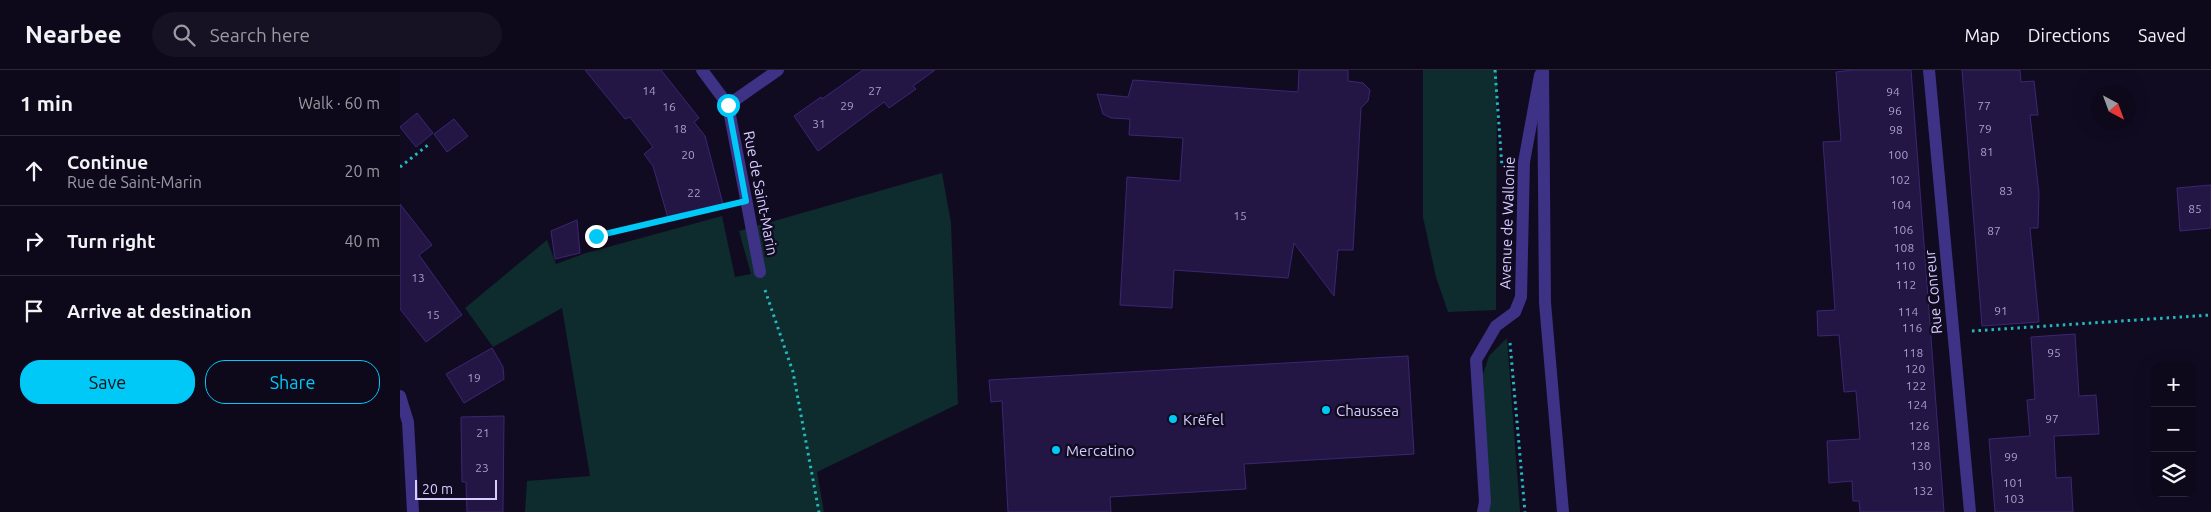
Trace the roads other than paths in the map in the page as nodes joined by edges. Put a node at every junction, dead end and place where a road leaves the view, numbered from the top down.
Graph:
1 (702, 70) edge
2 (778, 70) edge
3 (1542, 70) edge
4 (1929, 70) edge
5 (728, 105) junction
6 (760, 272) road end
7 (400, 396) edge
8 (413, 512) edge
9 (1482, 512) edge
10 (1563, 512) edge
11 (1970, 512) edge

1 - 5 street, Rue de Saint-Marin
2 - 5 street
3 - 9 street, Avenue de Wallonie
3 - 10 street, Avenue de Wallonie
4 - 11 street, Rue Conreur
5 - 6 street, Rue de Saint-Marin
7 - 8 street

